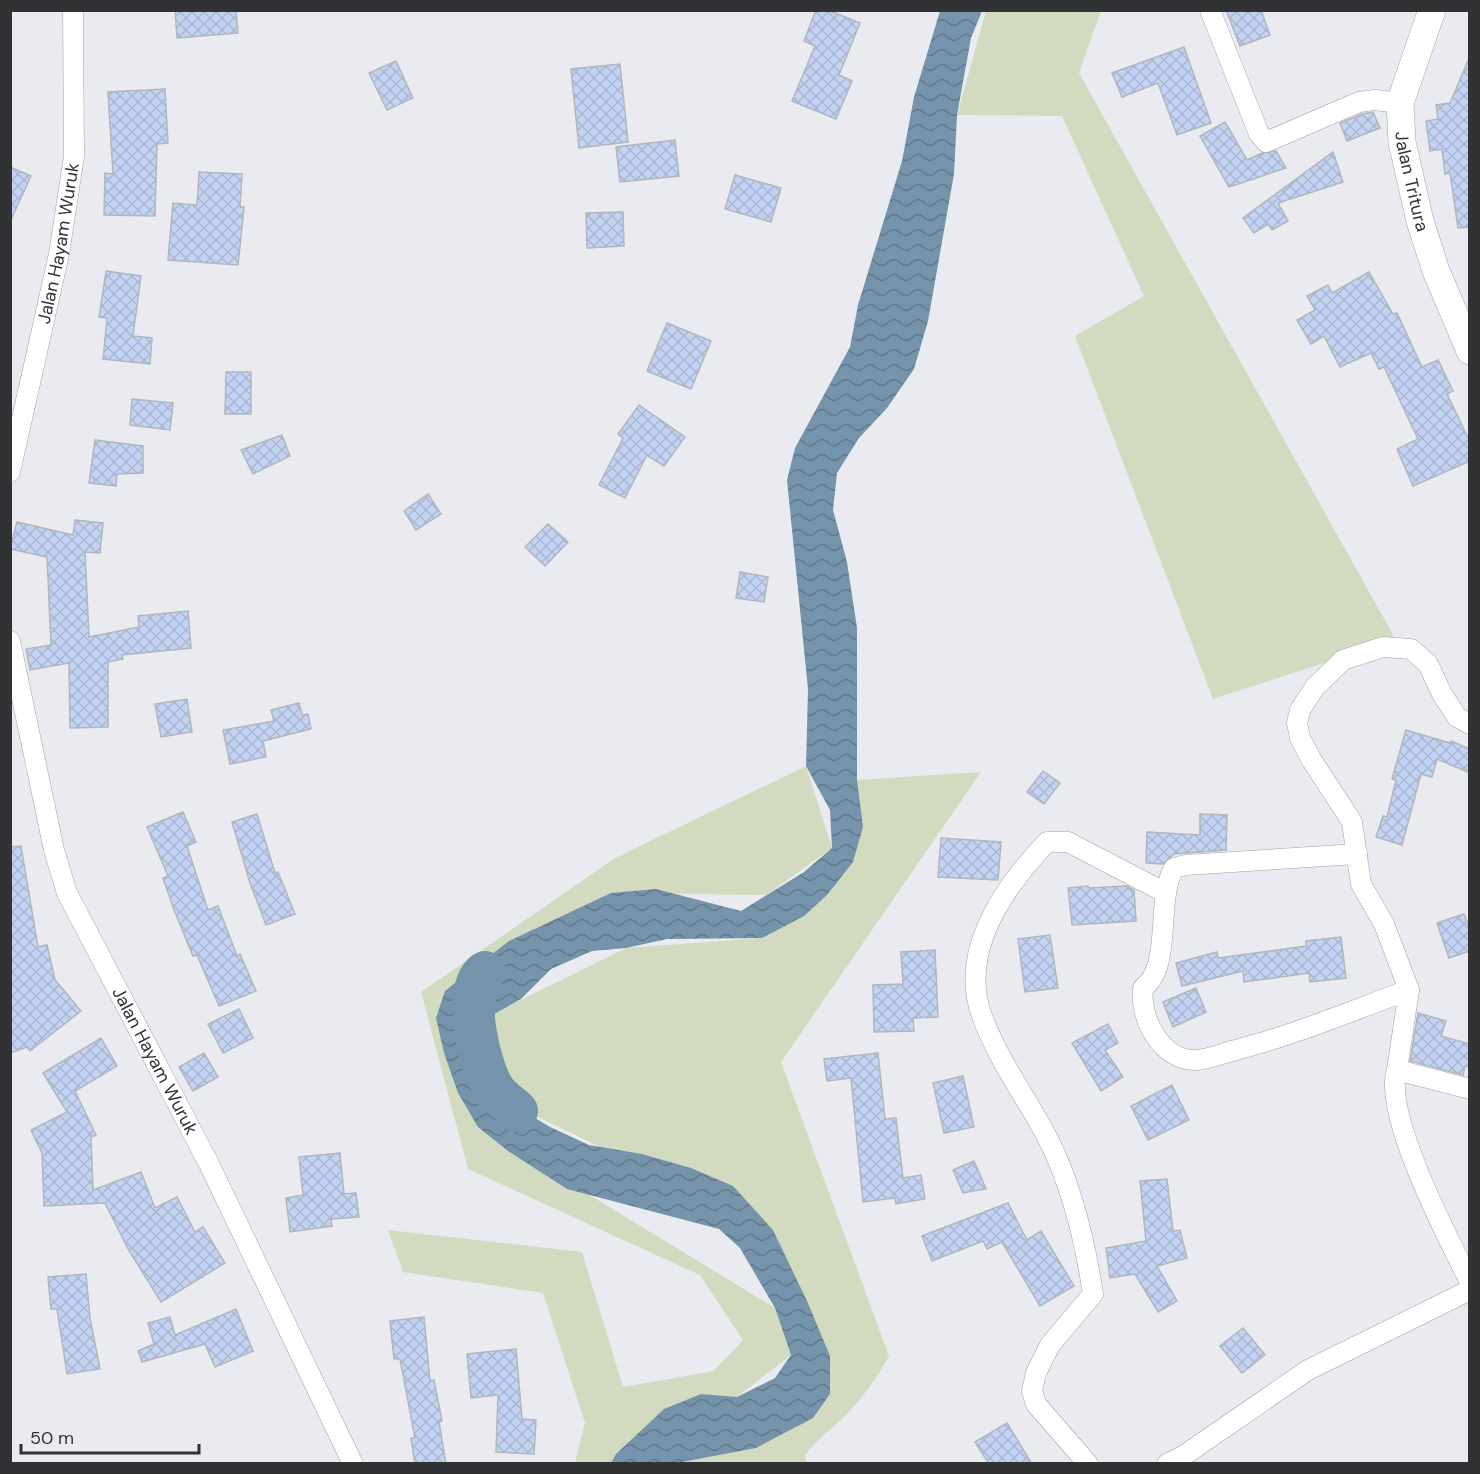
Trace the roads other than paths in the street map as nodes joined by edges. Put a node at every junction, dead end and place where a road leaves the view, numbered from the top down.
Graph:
1 (73, 10) edge
2 (1210, 10) edge
3 (1432, 10) edge
4 (1400, 103) junction
5 (1470, 351) edge
6 (10, 472) edge
7 (10, 641) edge
8 (1470, 724) edge
9 (1357, 854) junction
10 (1166, 893) junction
11 (1409, 990) junction
12 (1397, 1070) junction
13 (1470, 1089) edge
14 (1470, 1282) edge
15 (1470, 1290) edge
16 (353, 1464) edge
17 (1088, 1464) edge
18 (1167, 1464) edge

1 - 6 street, Jalan Hayam Wuruk
2 - 4 street
3 - 4 street, Jalan Tritura
4 - 5 street, Jalan Tritura
7 - 16 street, Jalan Hayam Wuruk
8 - 9 street
9 - 10 street
9 - 11 street
10 - 11 street
10 - 17 street
11 - 12 street
12 - 13 street
12 - 14 street
15 - 18 street

